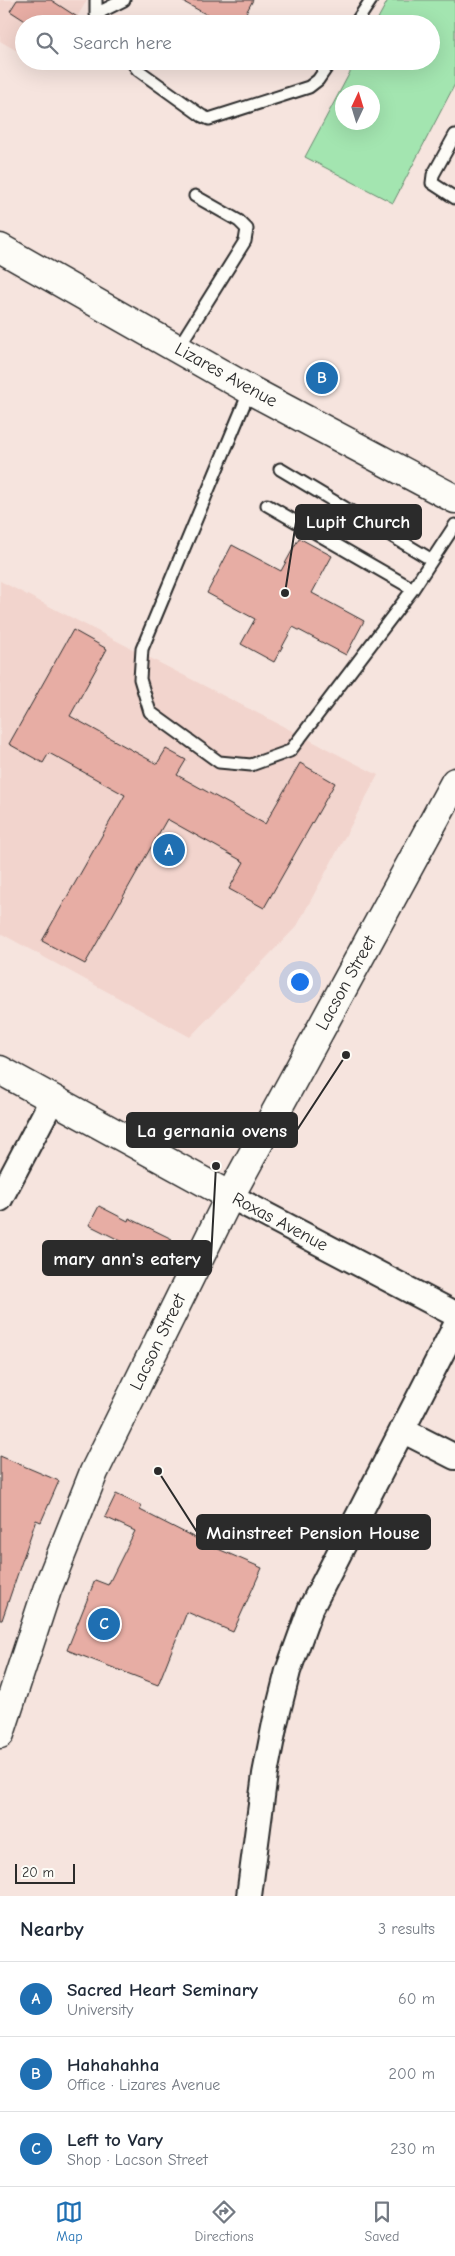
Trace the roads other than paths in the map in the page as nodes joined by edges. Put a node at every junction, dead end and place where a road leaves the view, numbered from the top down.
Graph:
1 (96, 0) edge
2 (124, 0) edge
3 (371, 0) edge
4 (99, 15) edge
5 (105, 15) edge
6 (361, 15) edge
7 (140, 70) edge
8 (325, 70) edge
9 (455, 135) edge
10 (195, 196) dead end
11 (455, 198) edge
12 (0, 248) edge
13 (178, 348) junction
14 (250, 390) junction
15 (280, 469) dead end
16 (455, 499) edge
17 (267, 505) dead end
18 (455, 525) edge
19 (432, 560) junction
20 (413, 589) junction
21 (455, 782) edge
22 (0, 1070) edge
23 (52, 1100) junction
24 (230, 1196) junction
25 (0, 1199) edge
26 (455, 1314) edge
27 (455, 1327) edge
28 (402, 1430) junction
29 (455, 1457) edge
30 (0, 1734) edge
31 (249, 1896) edge

1 - 4 lane
2 - 5 lane
3 - 6 lane
7 - 8 lane
9 - 11 lane
10 - 13 lane
12 - 13 main road, Lizares Avenue
13 - 14 main road, Lizares Avenue
14 - 16 main road, Lizares Avenue
14 - 20 lane
15 - 19 lane
17 - 20 lane
18 - 19 lane
19 - 20 lane
21 - 24 main road, Lacson Street
22 - 23 main road, Roxas Avenue
23 - 24 main road, Roxas Avenue
23 - 25 street
24 - 26 street, Roxas Avenue
24 - 30 main road, Lacson Street
27 - 28 street
28 - 29 street
28 - 31 street

